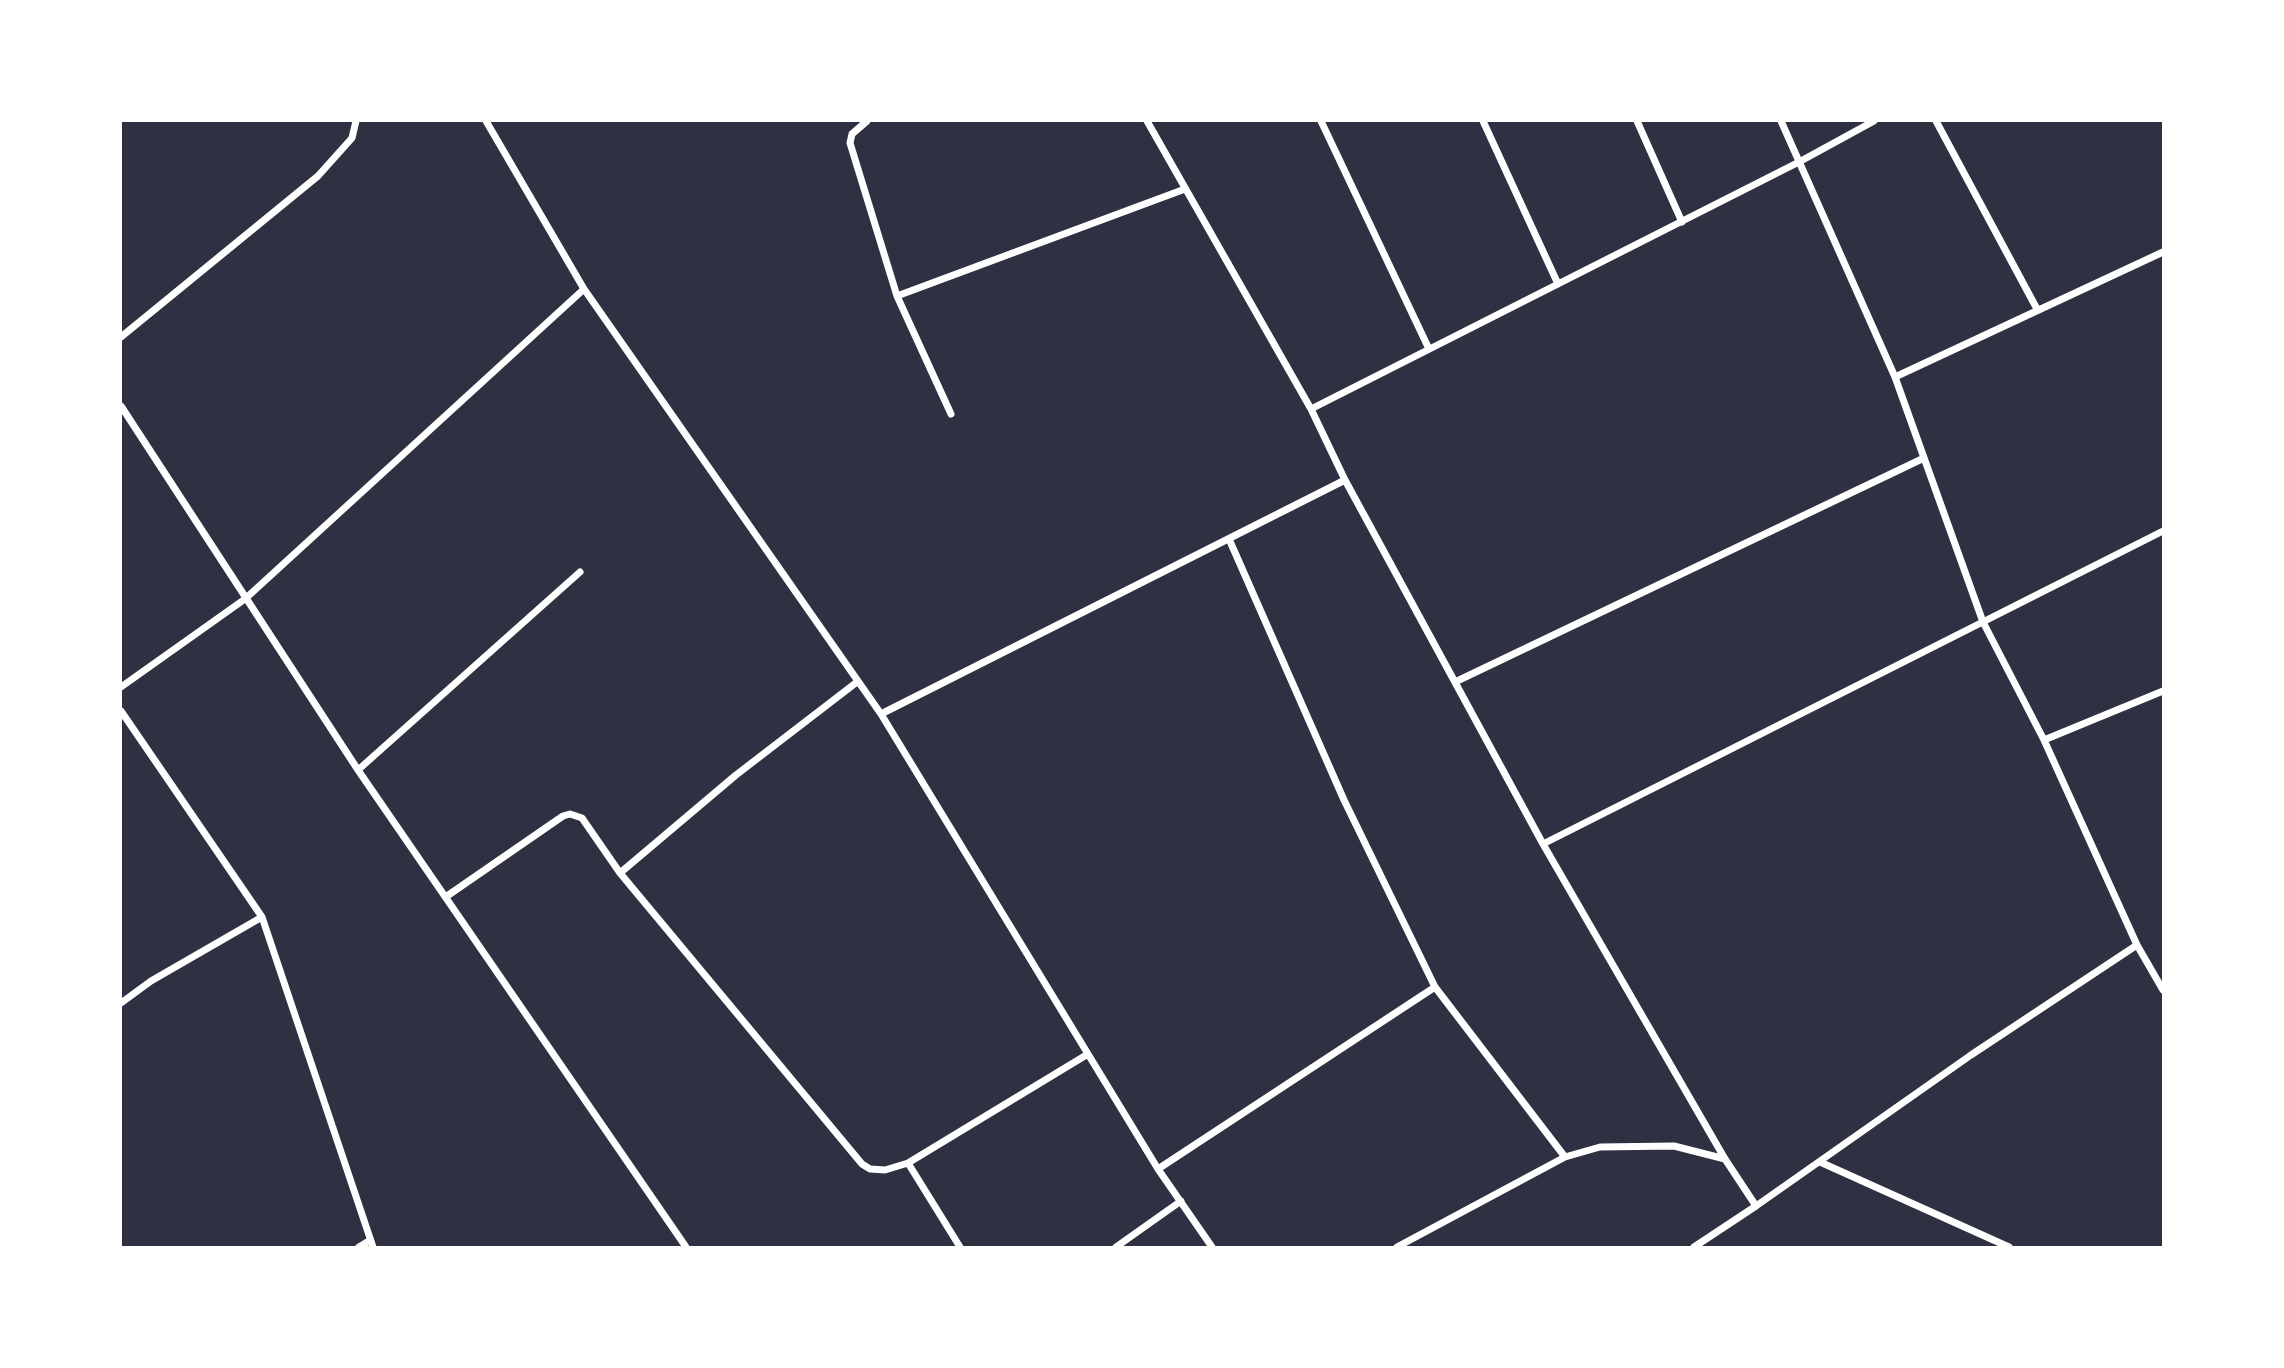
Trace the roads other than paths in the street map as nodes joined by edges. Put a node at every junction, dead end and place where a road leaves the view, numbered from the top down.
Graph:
1 (356, 121) edge
2 (486, 121) edge
3 (867, 121) edge
4 (1147, 121) edge
5 (1321, 121) edge
6 (1483, 121) edge
7 (1637, 121) edge
8 (1781, 121) edge
9 (1874, 121) edge
10 (1936, 121) edge
11 (1799, 162) junction
12 (1185, 189) junction
13 (1682, 222) junction
14 (2163, 252) edge
15 (1558, 284) junction
16 (584, 289) junction
17 (897, 296) junction
18 (2037, 309) junction
19 (121, 337) edge
20 (1429, 349) junction
21 (1895, 377) junction
22 (121, 406) edge
23 (1311, 409) junction
24 (951, 414) dead end
25 (1924, 458) junction
26 (1345, 480) junction
27 (2163, 531) edge
28 (1229, 539) junction
29 (580, 572) dead end
30 (245, 599) junction
31 (1983, 622) junction
32 (857, 682) junction
33 (1455, 682) junction
34 (121, 687) edge
35 (2163, 691) edge
36 (121, 711) edge
37 (881, 714) junction
38 (2044, 740) junction
39 (358, 770) junction
40 (1544, 844) junction
41 (620, 873) junction
42 (447, 896) junction
43 (262, 917) junction
44 (2137, 945) junction
45 (1435, 987) junction
46 (2163, 990) edge
47 (121, 1003) edge
48 (1088, 1054) junction
49 (1565, 1157) junction
50 (1725, 1159) junction
51 (908, 1163) junction
52 (1820, 1163) junction
53 (1158, 1169) junction
54 (1181, 1201) junction
55 (1756, 1206) junction
56 (371, 1244) edge
57 (359, 1247) edge
58 (686, 1247) edge
59 (960, 1247) edge
60 (1116, 1247) edge
61 (1212, 1247) edge
62 (1397, 1247) edge
63 (1694, 1247) edge
64 (2009, 1247) edge

1 - 19 street
2 - 16 street
3 - 17 street
4 - 12 street
5 - 20 street
6 - 15 street
7 - 13 street
8 - 11 street
9 - 11 street
10 - 18 street
11 - 13 street
11 - 21 street
12 - 17 street
12 - 23 street
13 - 15 street
14 - 18 street
15 - 20 street
16 - 30 street
16 - 32 street
17 - 24 street
18 - 21 street
20 - 23 street
21 - 25 street
22 - 30 street
23 - 26 street
25 - 31 street
25 - 33 street
26 - 28 street
26 - 33 street
27 - 31 street
28 - 37 street
28 - 45 street
29 - 39 street
30 - 34 street
30 - 39 street
31 - 38 street
31 - 40 street
32 - 37 street
32 - 41 street
33 - 40 street
35 - 38 street
36 - 43 street
37 - 48 street
38 - 44 street
39 - 42 street
40 - 50 street
41 - 42 street
41 - 51 street
42 - 58 street
43 - 47 street
43 - 56 street
44 - 46 street
44 - 52 street
45 - 49 street
45 - 53 street
48 - 51 street
48 - 53 street
49 - 50 street
49 - 62 street
50 - 55 street
51 - 59 street
52 - 55 street
52 - 64 street
53 - 54 street
54 - 60 street
54 - 61 street
55 - 63 street
56 - 57 street

